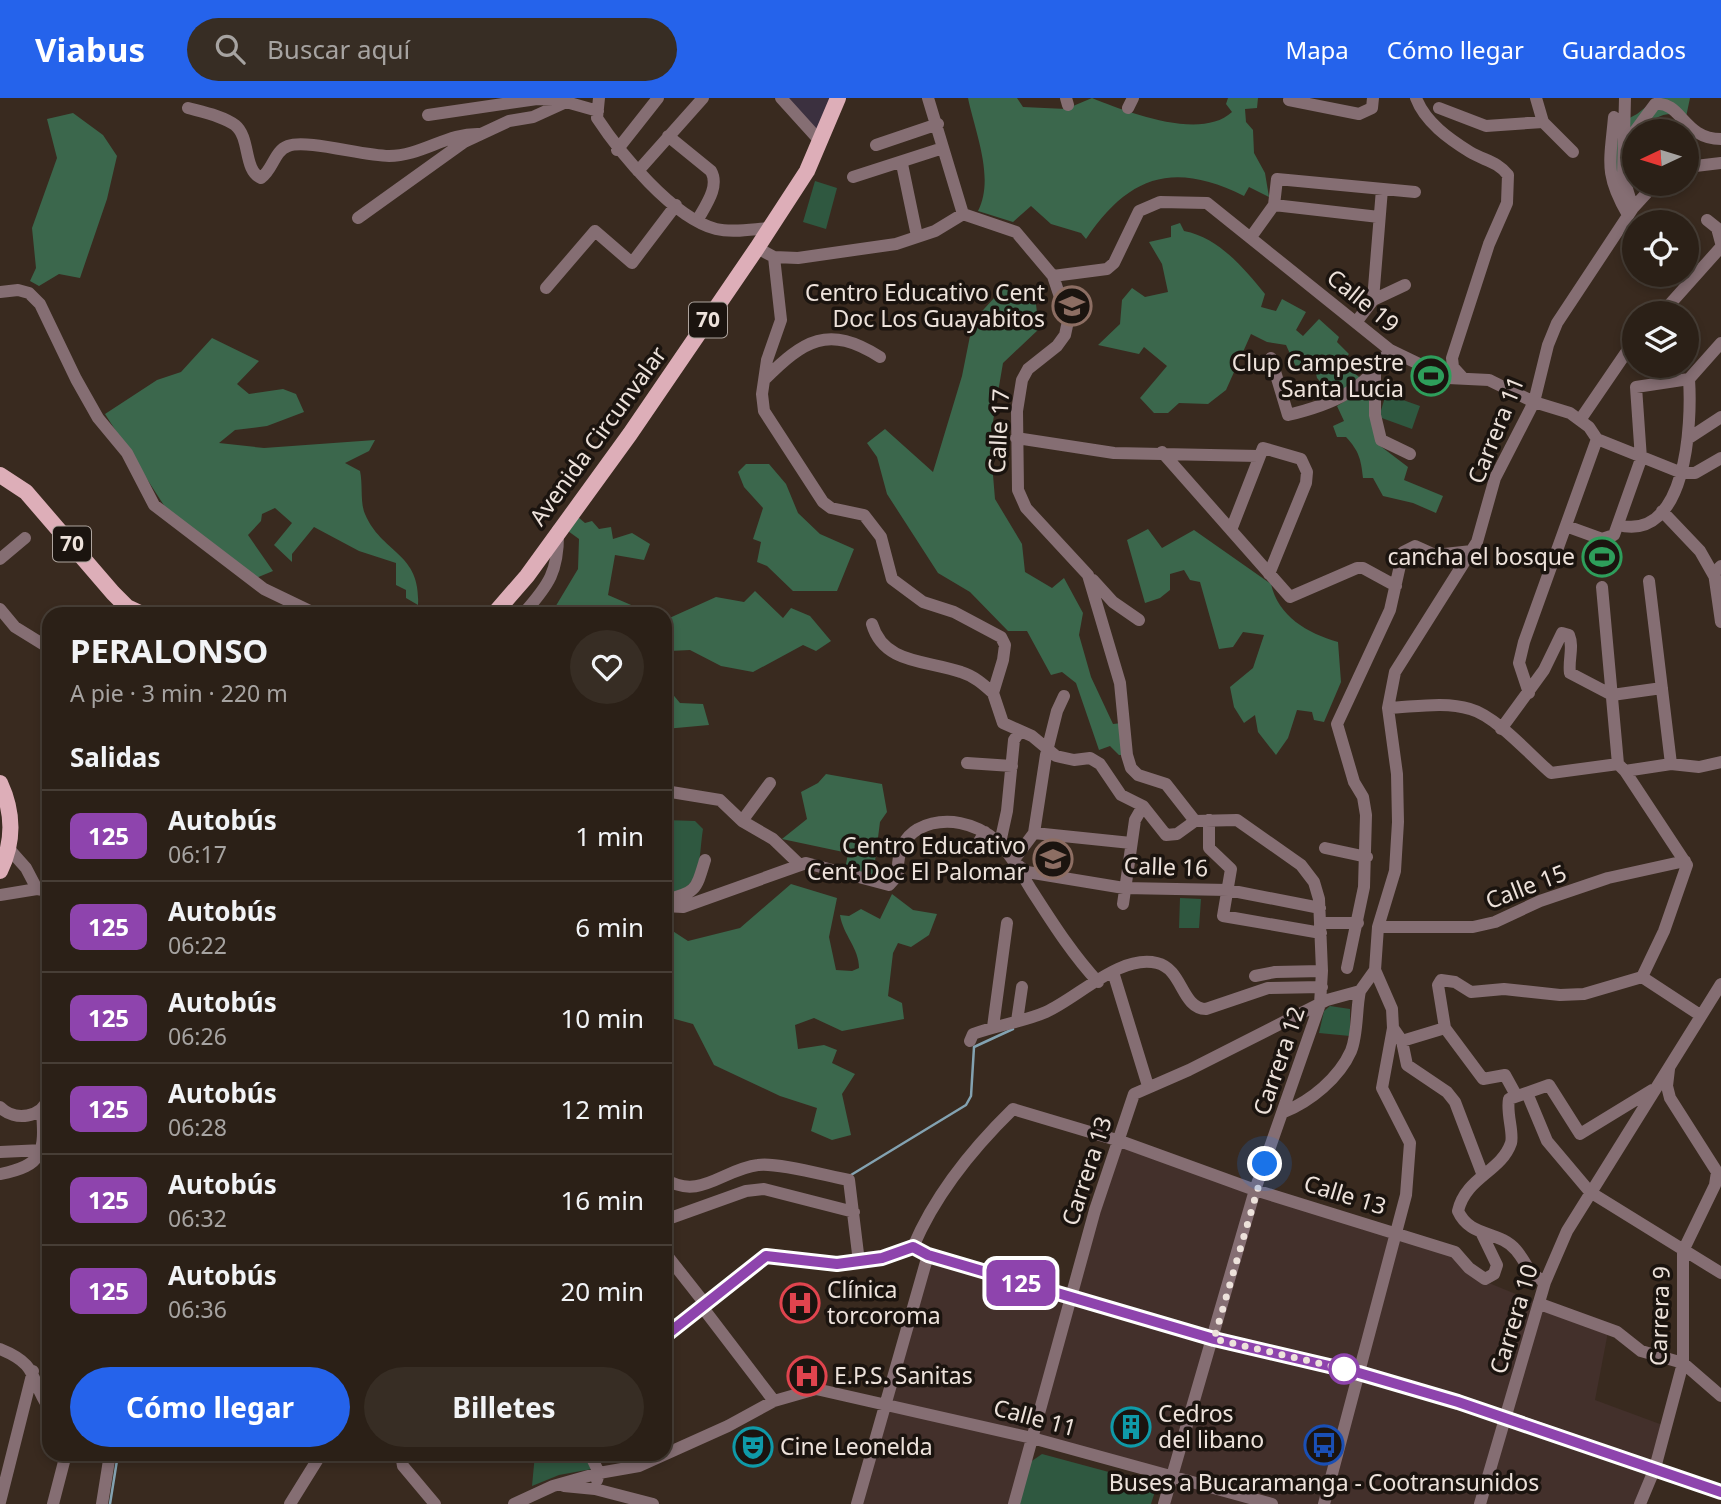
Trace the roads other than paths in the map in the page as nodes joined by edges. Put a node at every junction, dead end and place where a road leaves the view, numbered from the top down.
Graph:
1 (658, 98) edge
2 (704, 98) edge
3 (780, 98) edge
4 (838, 98) edge
5 (928, 98) edge
6 (1373, 98) edge
7 (1416, 98) edge
8 (1536, 98) edge
9 (1625, 98) edge
10 (561, 100) edge
11 (1289, 100) dead end
12 (188, 108) dead end
13 (1439, 108) dead end
14 (598, 109) edge
15 (428, 115) dead end
16 (1614, 117) dead end
17 (1644, 119) edge
18 (1681, 119) edge
19 (1543, 122) junction
20 (938, 124) junction
21 (481, 134) junction
22 (1699, 135) edge
23 (668, 136) junction
24 (1721, 139) edge
25 (820, 140) junction
26 (876, 145) dead end
27 (943, 148) junction
28 (617, 150) junction
29 (1573, 152) dead end
30 (1721, 163) edge
31 (902, 164) junction
32 (1699, 165) edge
33 (638, 171) junction
34 (853, 177) dead end
35 (1382, 189) junction
36 (1415, 192) dead end
37 (1644, 196) edge
38 (676, 205) junction
39 (1274, 205) junction
40 (1630, 210) edge
41 (1631, 210) edge
42 (1632, 210) edge
43 (963, 214) junction
44 (1379, 217) junction
45 (358, 218) dead end
46 (1707, 220) dead end
47 (697, 221) junction
48 (1622, 225) edge
49 (770, 228) junction
50 (917, 236) junction
51 (1251, 237) junction
52 (1721, 245) edge
53 (757, 248) junction
54 (775, 257) junction
55 (1053, 276) junction
56 (1405, 285) dead end
57 (546, 288) dead end
58 (0, 292) edge
59 (1373, 300) junction
60 (1672, 301) edge
61 (1357, 321) junction
62 (1721, 343) edge
63 (1390, 350) junction
64 (880, 357) dead end
65 (1271, 358) dead end
66 (1622, 359) edge
67 (1375, 373) junction
68 (1463, 378) junction
69 (1689, 379) junction
70 (764, 380) junction
71 (1534, 402) junction
72 (1721, 417) edge
73 (1580, 420) junction
74 (1016, 438) junction
75 (1689, 438) junction
76 (1597, 439) junction
77 (1162, 452) junction
78 (1410, 454) dead end
79 (1258, 456) junction
80 (1720, 457) edge
81 (1642, 459) junction
82 (1682, 473) junction
83 (0, 475) edge
84 (1662, 511) junction
85 (1618, 525) junction
86 (1566, 526) junction
87 (558, 530) junction
88 (1231, 530) junction
89 (24, 538) dead end
90 (1472, 551) junction
91 (1435, 555) junction
92 (0, 559) edge
93 (1455, 565) dead end
94 (1717, 569) edge
95 (1269, 574) junction
96 (1088, 575) junction
97 (1649, 581) dead end
98 (1396, 586) junction
99 (1602, 587) dead end
100 (1721, 588) edge
101 (127, 607) edge
102 (301, 607) edge
103 (500, 607) edge
104 (529, 607) edge
105 (0, 609) edge
106 (1139, 620) dead end
107 (1721, 622) edge
108 (872, 624) dead end
109 (42, 644) edge
110 (1662, 688) junction
111 (993, 692) junction
112 (1529, 692) junction
113 (1612, 695) junction
114 (1064, 696) dead end
115 (1388, 708) junction
116 (1501, 729) junction
117 (1020, 731) junction
118 (1049, 750) junction
119 (1721, 762) edge
120 (967, 763) dead end
121 (1671, 764) junction
122 (1012, 766) junction
123 (1621, 768) junction
124 (0, 783) edge
125 (770, 783) dead end
126 (672, 792) edge
127 (1143, 806) junction
128 (1202, 820) junction
129 (742, 821) junction
130 (985, 832) junction
131 (1034, 833) junction
132 (1000, 843) junction
133 (1131, 843) junction
134 (977, 845) dead end
135 (1325, 848) dead end
136 (10, 850) junction
137 (1367, 858) junction
138 (705, 860) dead end
139 (1013, 861) junction
140 (1685, 861) junction
141 (799, 864) junction
142 (0, 872) edge
143 (1125, 888) junction
144 (42, 889) edge
145 (42, 890) edge
146 (1227, 890) junction
147 (0, 895) edge
148 (672, 898) edge
149 (1123, 904) dead end
150 (672, 906) edge
151 (1320, 908) junction
152 (1007, 923) dead end
153 (1358, 923) junction
154 (1378, 927) junction
155 (1320, 928) junction
156 (1347, 968) dead end
157 (1375, 970) junction
158 (1322, 971) junction
159 (1113, 972) junction
160 (1255, 976) dead end
161 (1642, 977) junction
162 (1098, 982) junction
163 (1721, 984) edge
164 (1022, 987) dead end
165 (1321, 987) junction
166 (1360, 991) junction
167 (1320, 1004) junction
168 (1700, 1015) junction
169 (1017, 1021) junction
170 (993, 1027) junction
171 (1393, 1028) junction
172 (1445, 1028) junction
173 (970, 1041) dead end
174 (1402, 1041) junction
175 (1671, 1061) junction
176 (1148, 1086) junction
177 (1655, 1088) junction
178 (1521, 1094) junction
179 (2, 1110) edge
180 (42, 1111) edge
181 (1284, 1112) junction
182 (1120, 1141) junction
183 (42, 1150) edge
184 (0, 1152) edge
185 (42, 1152) edge
186 (1482, 1173) junction
187 (0, 1174) edge
188 (672, 1182) edge
189 (1255, 1190) junction
190 (1590, 1192) junction
191 (853, 1212) junction
192 (672, 1217) edge
193 (1396, 1232) junction
194 (1482, 1234) junction
195 (913, 1247) junction
196 (1683, 1251) junction
197 (928, 1255) junction
198 (672, 1262) edge
199 (859, 1262) junction
200 (1721, 1273) edge
201 (1545, 1282) junction
202 (1070, 1297) junction
203 (1540, 1304) junction
204 (704, 1307) junction
205 (672, 1331) edge
206 (1214, 1339) junction
207 (0, 1349) edge
208 (1683, 1363) junction
209 (33, 1371) junction
210 (1359, 1373) junction
211 (42, 1392) edge
212 (1721, 1396) edge
213 (774, 1401) junction
214 (885, 1403) junction
215 (1507, 1417) junction
216 (1032, 1438) junction
217 (672, 1451) edge
218 (64, 1461) edge
219 (109, 1461) edge
220 (317, 1461) edge
221 (402, 1461) edge
222 (593, 1461) edge
223 (650, 1461) edge
224 (1655, 1468) junction
225 (599, 1473) junction
226 (1172, 1478) junction
227 (553, 1486) junction
228 (595, 1489) junction
229 (1721, 1492) edge
230 (0, 1502) edge
231 (53, 1504) edge
232 (102, 1504) edge
233 (290, 1504) edge
234 (435, 1504) edge
235 (514, 1504) edge
236 (653, 1504) edge
237 (857, 1504) edge
238 (1014, 1504) edge
239 (1164, 1504) edge
240 (1272, 1504) edge
241 (1324, 1504) edge
242 (1480, 1504) edge
243 (1640, 1504) edge

1 - 28 street
2 - 23 street
3 - 25 street
4 - 25 main road, Avenida Circunvalar / 70
5 - 20 street
6 - 11 street
7 - 68 street
8 - 19 street
9 - 41 street
10 - 14 street
10 - 15 street
10 - 21 street
12 - 21 street
13 - 19 street
14 - 28 street
16 - 40 street
17 - 18 street
19 - 29 street
20 - 26 street
20 - 27 street
21 - 45 street
22 - 24 street
23 - 33 street
23 - 47 street
25 - 49 main road, Avenida Circunvalar / 70
27 - 31 street
27 - 43 street
28 - 33 street
30 - 32 street
31 - 34 street
31 - 50 street
33 - 38 street
35 - 36 street
35 - 39 street
35 - 44 street
37 - 42 street, Carrera 11
38 - 47 street
38 - 57 street
39 - 44 street
39 - 51 street
43 - 50 street
43 - 55 street, Calle 17
44 - 59 street
46 - 52 street
47 - 49 street
48 - 71 street, Carrera 11
49 - 53 main road, Avenida Circunvalar / 70
50 - 54 street
51 - 55 street, Calle 19
51 - 61 street, Calle 19
52 - 60 street
53 - 54 street
53 - 87 main road, Avenida Circunvalar / 70
54 - 70 street
55 - 74 street, Calle 17
56 - 59 street
58 - 102 street
59 - 61 street
61 - 63 street, Calle 19
62 - 69 street
63 - 67 street
63 - 68 street, Calle 19
64 - 70 street
65 - 67 street
66 - 73 street
67 - 78 street
68 - 71 street, Calle 19
69 - 75 street
69 - 81 street
70 - 111 street
71 - 73 street, Calle 19
71 - 90 street, Carrera 11
72 - 75 street
73 - 76 street, Calle 19
74 - 77 street
74 - 96 street, Calle 17
75 - 82 street
76 - 81 street
76 - 86 street
77 - 79 street
77 - 88 street
79 - 88 street
79 - 95 street
80 - 82 street
81 - 82 street
81 - 85 street
82 - 84 street
83 - 101 main road, 70
84 - 85 street
84 - 94 street
85 - 86 street
86 - 112 street
87 - 103 main road, Avenida Circunvalar / 70
87 - 104 street
88 - 95 street
89 - 92 street
90 - 91 street
90 - 115 street, Carrera 11
91 - 93 street
91 - 98 street
94 - 100 street
94 - 107 street
95 - 98 street
96 - 106 street
96 - 128 street, Calle 17
97 - 110 street
98 - 137 street
99 - 113 street
105 - 109 street
108 - 111 street
110 - 113 street
110 - 121 street
111 - 117 street
112 - 113 street
112 - 116 street
113 - 123 street
114 - 118 street
115 - 116 street
115 - 154 street, Carrera 11
116 - 123 street
117 - 118 street
117 - 122 street
118 - 127 street
118 - 131 street
119 - 121 street
120 - 122 street
121 - 123 street
122 - 132 street
123 - 140 street
124 - 136 main road
125 - 129 street
126 - 129 street
127 - 128 street
127 - 133 street
128 - 146 street
128 - 151 street
129 - 141 street
130 - 132 street
130 - 134 street
130 - 141 street
131 - 133 street
131 - 139 street
132 - 139 street
133 - 143 street
135 - 137 street
136 - 142 main road
136 - 144 street
137 - 153 street
138 - 148 street
139 - 143 street, Calle 16
139 - 162 street
140 - 154 street, Calle 15
140 - 161 street
141 - 150 street
143 - 146 street, Calle 16
143 - 149 street
145 - 147 street
146 - 151 street, Calle 16
146 - 155 street
151 - 155 street, Carrera 12
152 - 170 street
153 - 155 street
153 - 156 street
154 - 157 street, Carrera 11
155 - 158 street, Carrera 12
157 - 166 street
157 - 171 street, Carrera 11
158 - 160 street
158 - 165 street, Carrera 12
159 - 162 street
159 - 165 street
159 - 176 street
161 - 168 street
161 - 172 street
162 - 169 street
163 - 168 street, Carrera 10
164 - 169 street
165 - 167 street, Carrera 12
166 - 167 street
166 - 181 street
167 - 176 street
167 - 181 street, Carrera 12
168 - 175 street, Carrera 10
169 - 170 street
170 - 173 street
171 - 174 street, Carrera 11
171 - 193 street, Carrera 11
172 - 174 street
172 - 178 street
174 - 186 street, Carrera 11
175 - 177 street, Carrera 10
175 - 196 street, Carrera 9
176 - 182 street, Carrera 13
177 - 178 street
177 - 190 street, Carrera 10
178 - 186 street
178 - 190 street
179 - 180 street
181 - 189 street, Carrera 12
182 - 189 street, Calle 13
182 - 195 street, Calle 13
182 - 202 street, Carrera 13
183 - 184 street
185 - 187 street
186 - 194 street
188 - 191 street
189 - 193 street, Calle 13
189 - 206 street, Carrera 12
190 - 196 street
190 - 201 street, Carrera 10
191 - 192 street
191 - 199 street
193 - 194 street, Calle 13
193 - 210 street, Carrera 11
194 - 201 street
195 - 197 street
195 - 199 street
196 - 200 street
196 - 208 street, Carrera 9
197 - 202 street
197 - 214 street
198 - 204 street
199 - 204 street
201 - 203 street, Carrera 10
202 - 206 street
202 - 216 street, Carrera 13
203 - 208 street
203 - 215 street, Carrera 10
204 - 205 street
204 - 213 street
206 - 210 street
206 - 226 street, Carrera 12
207 - 209 street
208 - 212 street
208 - 224 street, Carrera 9
209 - 211 street
209 - 230 street
210 - 215 street
210 - 241 street, Carrera 11
213 - 214 street, Calle 11
213 - 217 street, Calle 11
214 - 216 street, Calle 11
214 - 237 street
215 - 224 street
215 - 242 street, Carrera 10
216 - 226 street, Calle 11
216 - 238 street, Carrera 13
218 - 231 street
219 - 232 street
220 - 233 street
221 - 234 street
222 - 225 street
223 - 225 street, Calle 11
224 - 229 street
224 - 243 street, Carrera 9
225 - 227 street, Calle 11
225 - 228 street
226 - 239 street, Carrera 12
226 - 240 street, Calle 11
227 - 228 street
227 - 235 street, Calle 11
228 - 236 street

